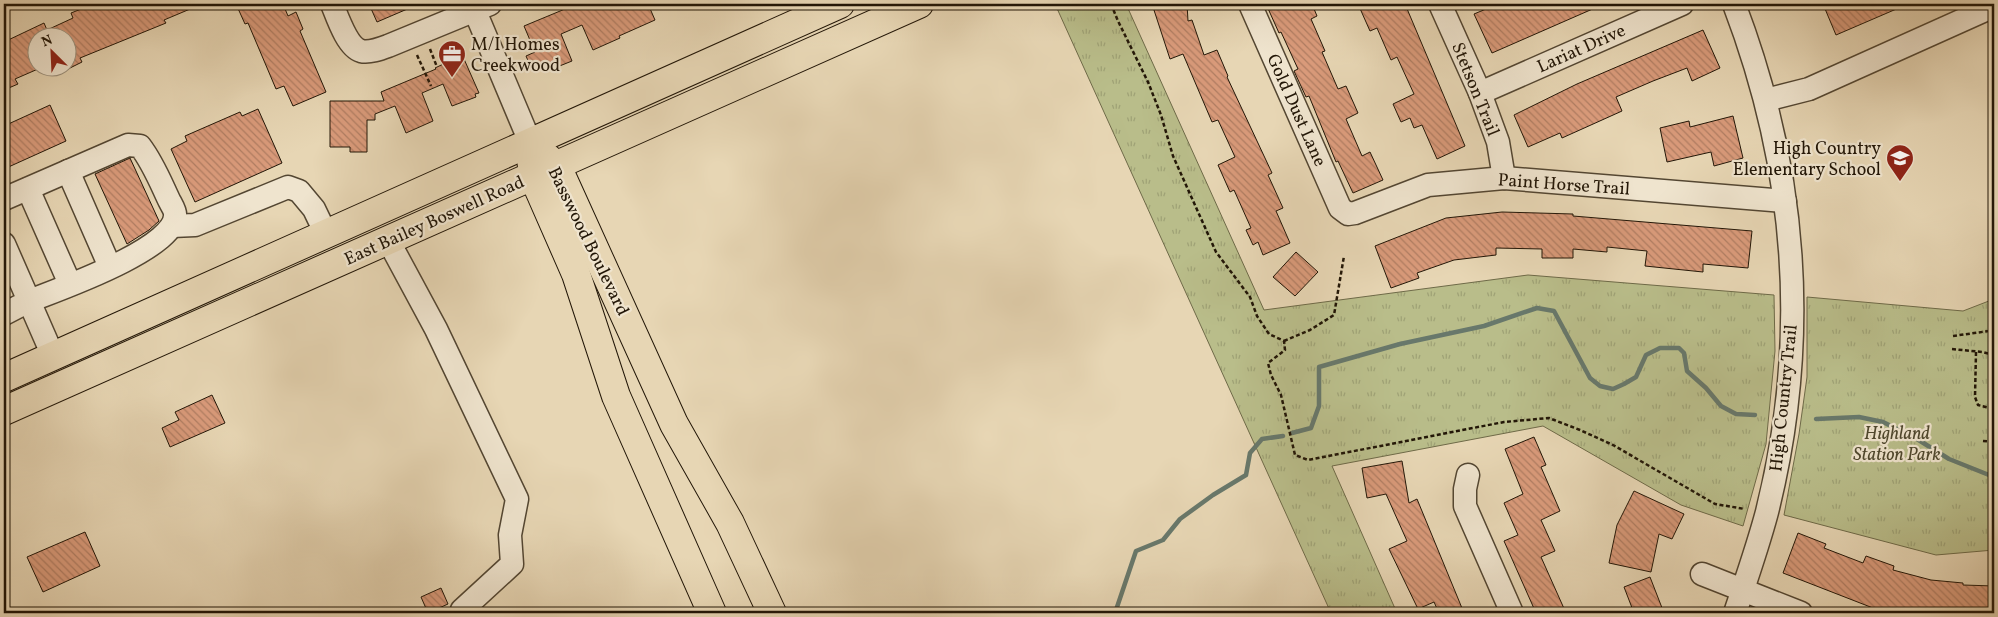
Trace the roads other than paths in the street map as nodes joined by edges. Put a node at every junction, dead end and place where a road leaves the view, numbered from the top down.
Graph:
1 (332, 4) edge
2 (840, 4) edge
3 (919, 4) edge
4 (1250, 4) edge
5 (1440, 4) edge
6 (1682, 4) edge
7 (1734, 4) edge
8 (479, 6) edge
9 (1994, 6) edge
10 (1480, 93) junction
11 (1766, 100) junction
12 (530, 142) junction
13 (68, 171) junction
14 (545, 171) junction
15 (1504, 178) junction
16 (28, 189) junction
17 (4, 199) edge
18 (1785, 201) junction
19 (1348, 214) joint
20 (172, 226) junction
21 (326, 234) junction
22 (388, 240) junction
23 (4, 244) edge
24 (337, 263) junction
25 (110, 267) junction
26 (70, 284) junction
27 (29, 302) junction
28 (4, 314) edge
29 (53, 356) junction
30 (4, 378) edge
31 (65, 384) junction
32 (4, 411) edge
33 (1468, 475) dead end
34 (1702, 574) dead end
35 (1743, 589) junction
36 (462, 610) dead end
37 (712, 613) edge
38 (772, 613) edge
39 (1512, 613) edge
40 (1735, 613) edge
41 (1801, 613) edge

1 - 8 street
2 - 12 main road, East Bailey Boswell Road
3 - 14 main road, East Bailey Boswell Road
4 - 19 street, Gold Dust Lane
5 - 10 street, Stetson Trail
6 - 10 street, Lariat Drive
7 - 11 street, High Country Trail
8 - 12 street
9 - 11 street
10 - 15 street, Stetson Trail
11 - 18 street, High Country Trail
12 - 14 main road, Basswood Boulevard
12 - 21 main road, East Bailey Boswell Road
13 - 16 street
13 - 20 street
13 - 25 street
14 - 22 main road, East Bailey Boswell Road
14 - 37 main road, Basswood Boulevard
14 - 38 main road, Basswood Boulevard
15 - 18 street, Paint Horse Trail
15 - 19 street, Paint Horse Trail
16 - 17 street
16 - 26 street
18 - 35 street, High Country Trail
20 - 21 street
20 - 25 street
21 - 24 main road
21 - 29 main road, East Bailey Boswell Road
22 - 24 main road, East Bailey Boswell Road
22 - 36 street
23 - 27 street
24 - 31 main road, East Bailey Boswell Road
25 - 26 street
26 - 27 street
27 - 28 street
27 - 29 street
29 - 30 main road, East Bailey Boswell Road
29 - 31 main road
31 - 32 main road, East Bailey Boswell Road
33 - 39 street
34 - 35 street
35 - 40 street, High Country Trail
35 - 41 street

